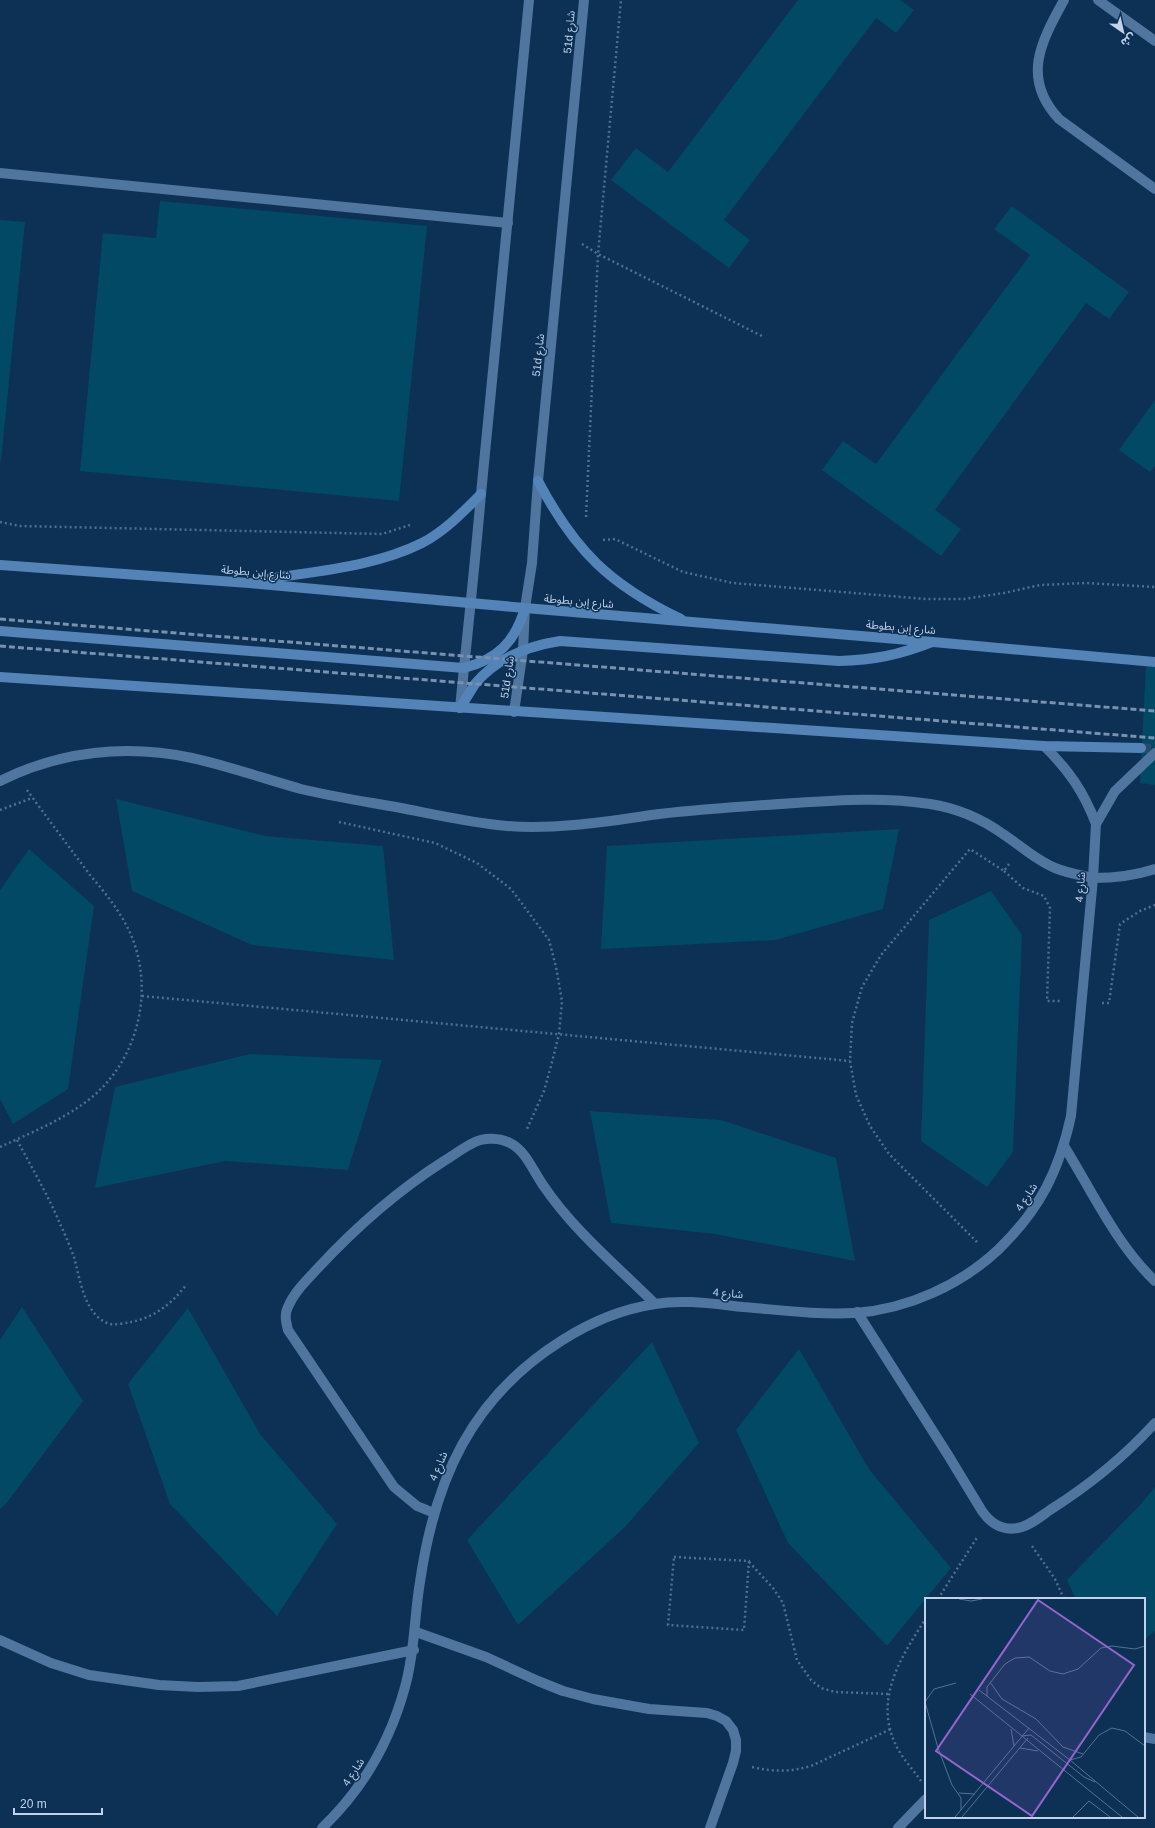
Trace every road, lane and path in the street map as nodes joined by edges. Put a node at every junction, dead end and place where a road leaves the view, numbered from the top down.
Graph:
1 (529, 0) edge
2 (584, 0) edge
3 (621, 0) edge
4 (1064, 0) edge
5 (1098, 0) edge
6 (1155, 41) edge
7 (0, 173) edge
8 (1155, 189) edge
9 (508, 223) junction
10 (562, 233) junction
11 (598, 254) junction
12 (762, 336) dead end
13 (538, 482) junction
14 (481, 494) junction
15 (0, 522) edge
16 (424, 542) junction
17 (584, 552) junction
18 (0, 565) edge
19 (249, 583) junction
20 (1155, 587) edge
21 (470, 603) junction
22 (525, 608) junction
23 (686, 621) junction
24 (0, 631) edge
25 (933, 642) junction
26 (523, 650) junction
27 (1155, 662) edge
28 (464, 668) junction
29 (0, 677) edge
30 (460, 708) junction
31 (514, 712) junction
32 (1044, 746) junction
33 (1141, 748) tunnel mouth
34 (1155, 753) edge
35 (14, 774) junction
36 (0, 781) edge
37 (32, 798) junction
38 (0, 810) edge
39 (339, 822) dead end
40 (1096, 824) junction
41 (1021, 848) junction
42 (1155, 869) edge
43 (1093, 878) junction
44 (142, 996) junction
45 (558, 1034) junction
46 (850, 1061) junction
47 (17, 1140) junction
48 (1064, 1146) junction
49 (0, 1147) edge
50 (518, 1149) junction
51 (991, 1256) junction
52 (1155, 1281) edge
53 (188, 1284) dead end
54 (655, 1304) junction
55 (857, 1312) junction
56 (1155, 1423) edge
57 (434, 1513) junction
58 (988, 1520) junction
59 (1018, 1528) junction
60 (749, 1561) junction
61 (939, 1598) edge
62 (1064, 1598) edge
63 (925, 1620) edge
64 (416, 1632) junction
65 (0, 1640) edge
66 (414, 1650) junction
67 (889, 1694) junction
68 (891, 1729) junction
69 (1145, 1737) edge
70 (1155, 1739) edge
71 (733, 1763) junction
72 (925, 1785) edge
73 (925, 1800) edge
74 (322, 1828) edge
75 (710, 1828) edge
76 (898, 1828) edge

1 - 9 street
2 - 10 street, 51d شارع
3 - 11 path
4 - 8 street
5 - 6 street
7 - 9 street
9 - 14 street
10 - 11 path
10 - 13 street, 51d شارع
11 - 12 path
11 - 17 path
13 - 17 main road
13 - 22 street, 51d شارع
14 - 16 main road
14 - 21 street
15 - 16 path
16 - 19 main road
17 - 20 path
17 - 23 main road
18 - 19 main road, شارع إبن بطوطة
19 - 21 main road, شارع إبن بطوطة
21 - 22 main road, شارع إبن بطوطة
21 - 28 street
22 - 23 main road, شارع إبن بطوطة
22 - 26 street, 51d شارع
22 - 28 main road
23 - 25 main road, شارع إبن بطوطة
24 - 28 main road
25 - 26 main road
25 - 27 main road, شارع إبن بطوطة
26 - 30 main road
26 - 31 street, 51d شارع
28 - 30 street
29 - 30 main road
30 - 31 main road
31 - 32 main road
32 - 33 main road
32 - 40 street, شارع 4
34 - 40 street, شارع 4
35 - 36 street
35 - 37 path
35 - 41 street
37 - 38 path
37 - 44 path
39 - 45 path
40 - 43 street, شارع 4
41 - 43 street
41 - 46 path
42 - 43 street
43 - 48 street, شارع 4
44 - 45 path
44 - 47 path
45 - 46 path
45 - 50 path
46 - 51 path
47 - 49 path
47 - 53 path
48 - 51 street, شارع 4
48 - 52 street
50 - 54 street
50 - 57 street
51 - 55 street, شارع 4
54 - 55 street, شارع 4
54 - 57 street, شارع 4
55 - 58 street
56 - 59 street
57 - 64 street, شارع 4
58 - 59 street
58 - 61 path
59 - 62 path
60 - 60 path
60 - 67 path
63 - 67 path
64 - 66 street, شارع 4
64 - 71 street
65 - 66 street
66 - 74 street, شارع 4
67 - 68 path
68 - 71 path
68 - 72 path
69 - 70 street
71 - 75 street
73 - 76 street

